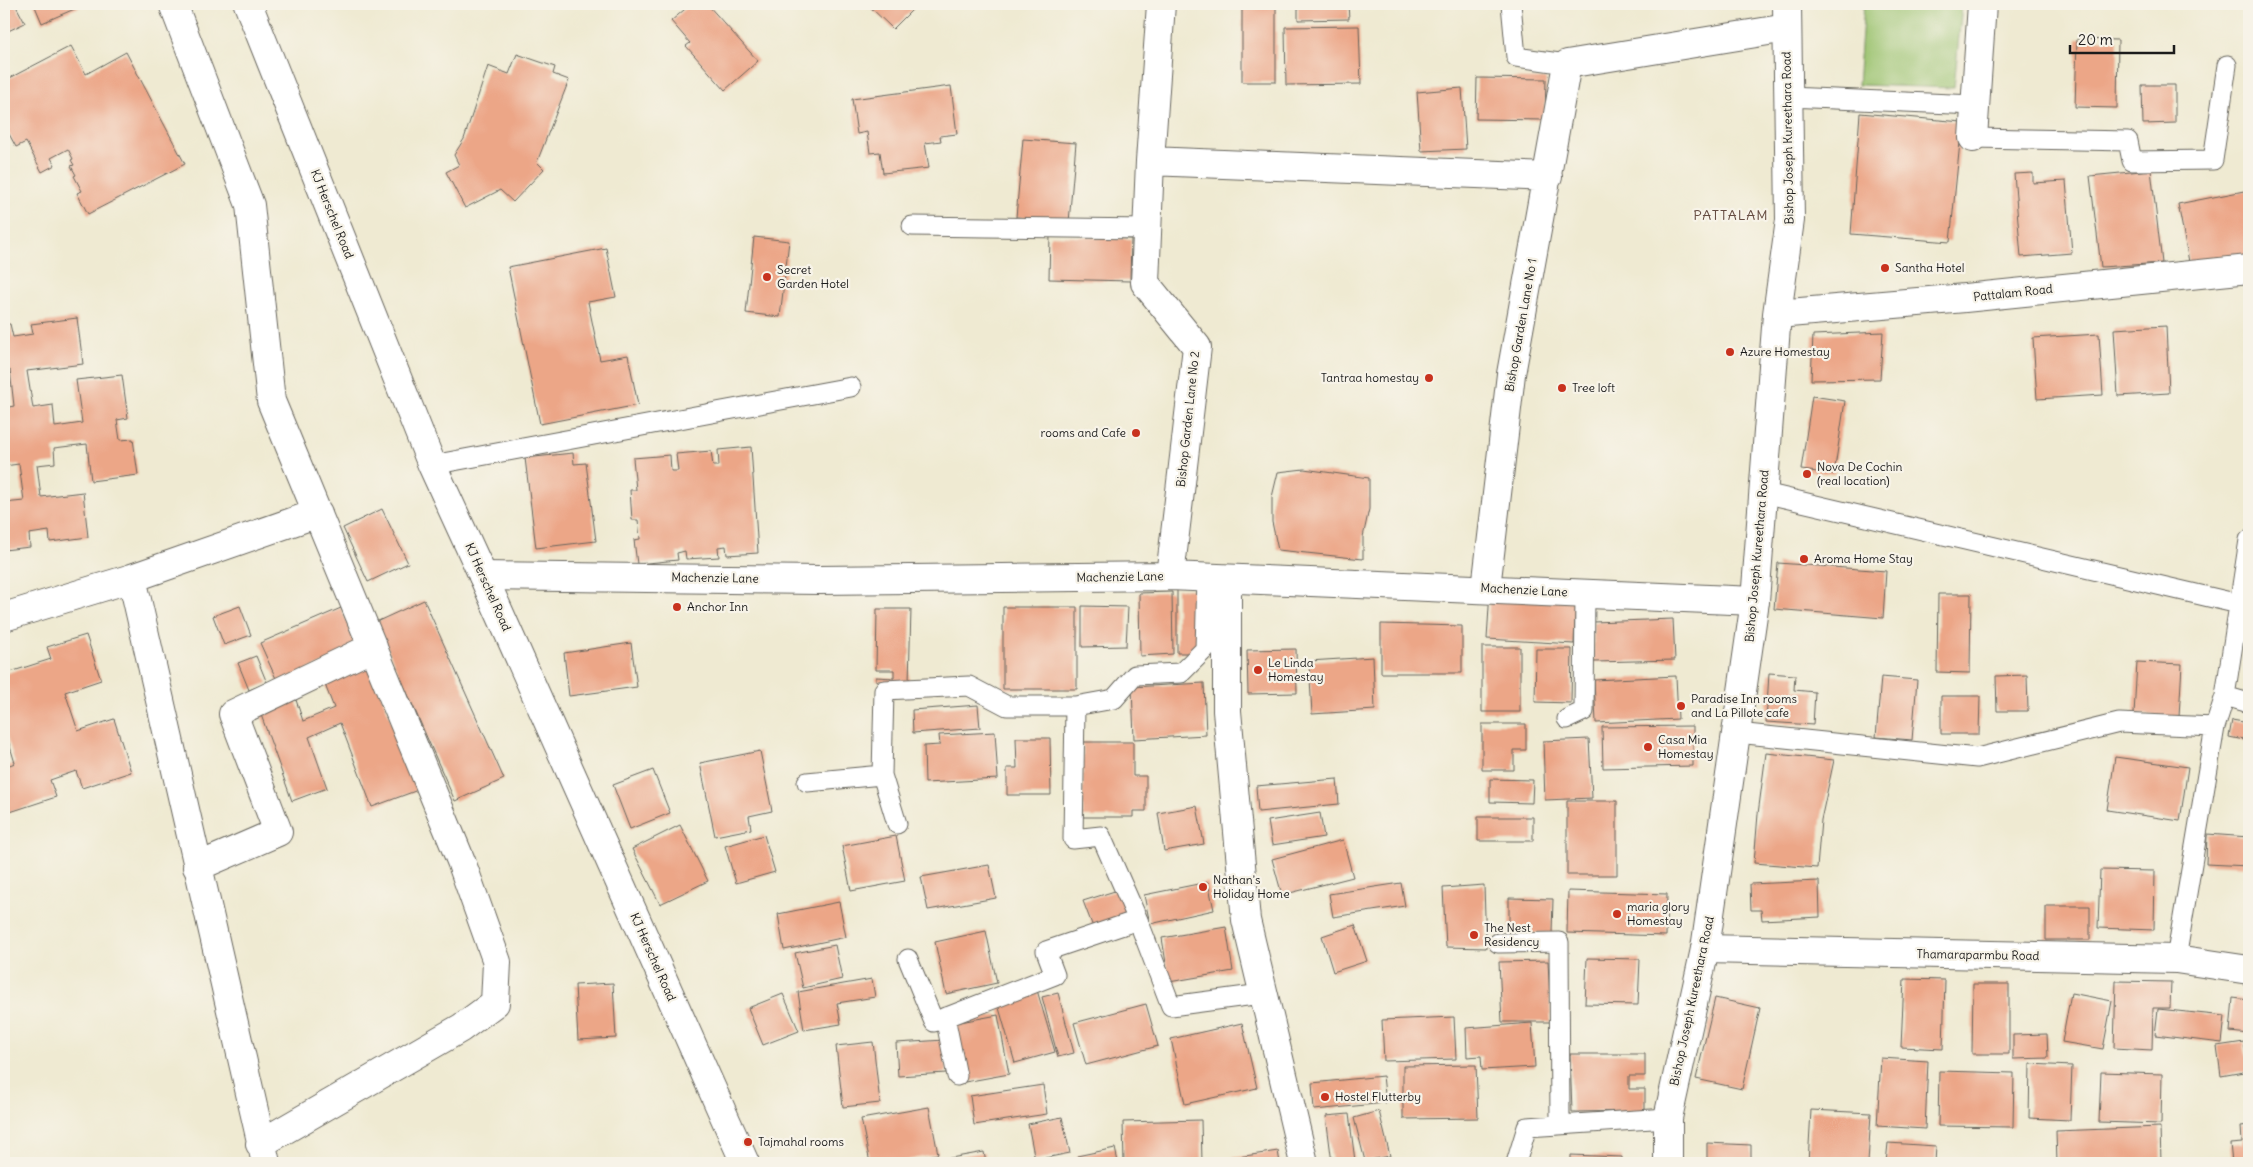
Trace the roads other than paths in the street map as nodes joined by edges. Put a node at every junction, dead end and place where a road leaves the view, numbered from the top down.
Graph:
1 (173, 4) edge
2 (248, 4) edge
3 (1160, 4) edge
4 (1511, 4) edge
5 (1982, 4) edge
6 (1787, 16) edge
7 (1567, 64) junction
8 (2227, 65) dead end
9 (1788, 97) junction
10 (1975, 105) junction
11 (1973, 138) joint
12 (1150, 161) junction
13 (1548, 177) junction
14 (912, 226) dead end
15 (1147, 228) junction
16 (2249, 269) edge
17 (1777, 314) junction
18 (851, 387) dead end
19 (432, 465) junction
20 (1764, 493) junction
21 (318, 513) junction
22 (2249, 540) edge
23 (483, 576) junction
24 (1170, 576) junction
25 (132, 578) junction
26 (1217, 579) junction
27 (1486, 588) junction
28 (1585, 593) junction
29 (1755, 601) junction
30 (2239, 604) junction
31 (4, 617) edge
32 (373, 647) junction
33 (2225, 696) junction
34 (2249, 703) edge
35 (1075, 706) junction
36 (1567, 719) dead end
37 (2215, 728) junction
38 (1736, 733) junction
39 (882, 775) junction
40 (807, 782) dead end
41 (897, 824) dead end
42 (197, 867) junction
43 (1138, 920) junction
44 (1498, 943) dead end
45 (1705, 949) junction
46 (908, 959) dead end
47 (2176, 959) junction
48 (2249, 970) edge
49 (1262, 994) junction
50 (945, 1018) junction
51 (957, 1076) dead end
52 (1668, 1118) junction
53 (1560, 1125) junction
54 (263, 1154) edge
55 (745, 1163) edge
56 (1304, 1163) edge
57 (1516, 1163) edge
58 (1668, 1163) edge

1 - 21 street
2 - 19 street, KJ Herschel Road
3 - 12 street, Bishop Garden Lane No 2
4 - 7 lane
5 - 10 street
6 - 7 street
6 - 9 street, Bishop Joseph Kureethara Road
7 - 13 street, Bishop Garden Lane No 1
8 - 11 lane
9 - 10 lane
9 - 17 street, Bishop Joseph Kureethara Road
10 - 11 street
12 - 13 street
12 - 15 street, Bishop Garden Lane No 2
13 - 27 street, Bishop Garden Lane No 1
14 - 15 lane
15 - 24 street, Bishop Garden Lane No 2
16 - 17 street, Pattalam Road
17 - 20 street, Bishop Joseph Kureethara Road
18 - 19 lane
19 - 23 street, KJ Herschel Road
20 - 29 street, Bishop Joseph Kureethara Road
20 - 30 lane
21 - 25 street
21 - 32 street
22 - 30 lane
23 - 24 street, Machenzie Lane
23 - 55 street, KJ Herschel Road
24 - 26 street, Machenzie Lane
25 - 31 street
25 - 42 street
26 - 27 street, Machenzie Lane
26 - 35 lane
26 - 49 street
27 - 28 street, Machenzie Lane
28 - 29 street, Machenzie Lane
28 - 36 lane
29 - 38 street, Bishop Joseph Kureethara Road
30 - 33 lane
32 - 42 street
32 - 54 street
33 - 34 lane
33 - 37 lane
35 - 39 lane
35 - 43 lane
37 - 38 lane
37 - 47 lane
38 - 45 street, Bishop Joseph Kureethara Road
39 - 40 lane
39 - 41 lane
42 - 54 street
43 - 49 lane
43 - 50 lane
44 - 53 lane
45 - 47 street, Thamaraparmbu Road
45 - 52 street, Bishop Joseph Kureethara Road
46 - 50 lane
47 - 48 street, Thamaraparmbu Road
49 - 56 street
50 - 51 lane
52 - 53 lane
52 - 58 street, Bishop Joseph Kureethara Road
53 - 57 lane

